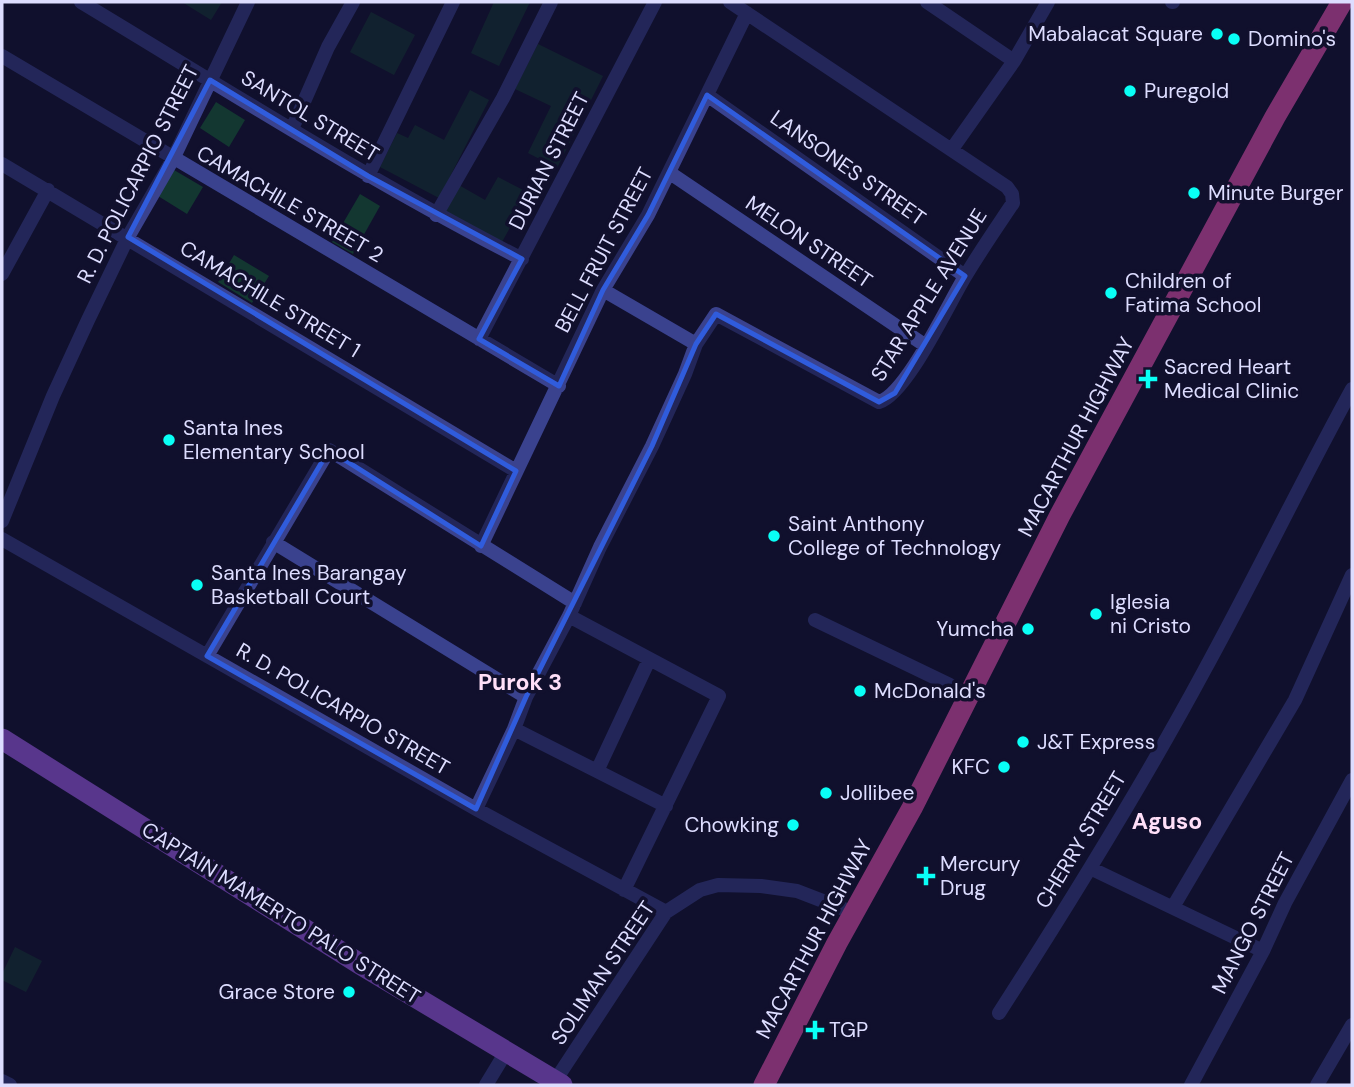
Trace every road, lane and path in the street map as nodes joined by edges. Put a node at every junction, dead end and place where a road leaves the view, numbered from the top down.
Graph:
1 (81, 2) edge
2 (248, 2) edge
3 (353, 2) edge
4 (453, 2) edge
5 (551, 2) edge
6 (655, 2) edge
7 (730, 2) edge
8 (927, 2) edge
9 (1048, 2) edge
10 (1342, 2) edge
11 (747, 13) junction
12 (2, 56) edge
13 (1014, 61) junction
14 (210, 80) junction
15 (707, 95) junction
16 (292, 129) junction
17 (952, 149) junction
18 (173, 159) junction
19 (2, 163) edge
20 (670, 173) junction
21 (368, 176) junction
22 (48, 190) junction
23 (436, 215) junction
24 (128, 237) junction
25 (522, 259) junction
26 (2, 274) edge
27 (965, 276) junction
28 (603, 290) junction
29 (479, 339) junction
30 (696, 344) junction
31 (926, 346) junction
32 (559, 386) junction
33 (1352, 389) edge
34 (516, 471) junction
35 (2, 521) edge
36 (2, 539) edge
37 (273, 542) junction
38 (481, 546) junction
39 (1352, 575) edge
40 (572, 609) junction
41 (815, 620) dead end
42 (207, 656) junction
43 (649, 660) junction
44 (967, 696) junction
45 (526, 697) junction
46 (514, 729) junction
47 (2, 739) edge
48 (597, 771) junction
49 (1352, 780) edge
50 (666, 806) junction
51 (477, 809) junction
52 (1090, 868) junction
53 (624, 890) junction
54 (1172, 907) junction
55 (666, 912) junction
56 (854, 913) junction
57 (1263, 951) junction
58 (999, 1013) dead end
59 (1352, 1025) edge
60 (506, 1052) junction
61 (2, 1081) edge
62 (559, 1083) edge
63 (10, 1085) edge
64 (485, 1085) edge
65 (764, 1085) edge
66 (1191, 1085) edge
67 (1317, 1085) edge

1 - 14 street, SANTOL STREET
2 - 14 street, R. D. POLICARPIO STREET
3 - 16 street
4 - 21 street
5 - 23 street
6 - 25 street, DURIAN STREET
7 - 11 street, STAR APPLE AVENUE
8 - 13 street
9 - 13 street
10 - 44 highway, MACARTHUR HIGHWAY
11 - 15 street, BELL FRUIT STREET
11 - 17 street, STAR APPLE AVENUE
12 - 18 street, CAMACHILE STREET 2
13 - 17 street
14 - 16 street, SANTOL STREET
14 - 18 street, R. D. POLICARPIO STREET
15 - 20 street, BELL FRUIT STREET
15 - 27 street, LANSONES STREET
16 - 21 street, SANTOL STREET
17 - 27 street, STAR APPLE AVENUE
18 - 24 street, R. D. POLICARPIO STREET
18 - 29 street, CAMACHILE STREET 2
19 - 22 street, CAMACHILE STREET 1
20 - 28 street, BELL FRUIT STREET
20 - 31 street, MELON STREET
21 - 23 street, SANTOL STREET
22 - 24 street, CAMACHILE STREET 1
22 - 26 street
23 - 25 street, SANTOL STREET
24 - 34 street, CAMACHILE STREET 1
24 - 35 street, R. D. POLICARPIO STREET
25 - 29 street, DURIAN STREET
27 - 31 street, STAR APPLE AVENUE
28 - 30 street
28 - 32 street, BELL FRUIT STREET
29 - 32 street, CAMACHILE STREET 2
30 - 31 street, STAR APPLE AVENUE
30 - 40 street
32 - 34 street, BELL FRUIT STREET
33 - 52 street, CHERRY STREET
34 - 38 street, BELL FRUIT STREET
36 - 42 street, R. D. POLICARPIO STREET
37 - 38 street
37 - 42 street
37 - 45 street
38 - 40 street
39 - 54 street
40 - 43 street
40 - 45 street
41 - 44 street
42 - 51 street, R. D. POLICARPIO STREET
43 - 48 street
43 - 50 street
44 - 56 highway, MACARTHUR HIGHWAY
45 - 46 street
46 - 48 street
46 - 51 street
47 - 60 main road, CAPTAIN MAMERTO PALO STREET
48 - 50 street
49 - 57 street, MANGO STREET
50 - 53 street
51 - 53 street, R. D. POLICARPIO STREET
52 - 54 street
52 - 58 street, CHERRY STREET
53 - 55 street, R. D. POLICARPIO STREET
54 - 57 street
55 - 56 street, SOLIMAN STREET
55 - 62 street, SOLIMAN STREET
56 - 65 highway, MACARTHUR HIGHWAY
57 - 66 street, MANGO STREET
59 - 67 street
60 - 62 main road, CAPTAIN MAMERTO PALO STREET
60 - 64 street
61 - 63 street

